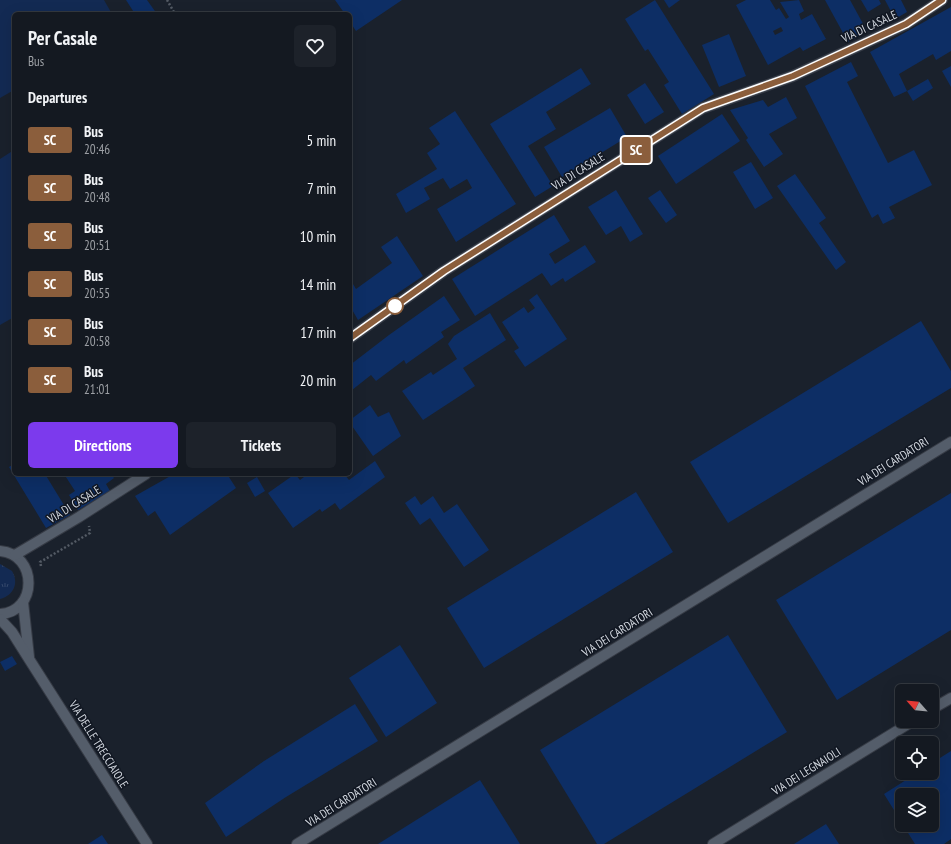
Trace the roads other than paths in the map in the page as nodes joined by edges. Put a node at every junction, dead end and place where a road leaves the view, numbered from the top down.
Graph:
1 (942, 0) edge
2 (352, 337) edge
3 (951, 442) edge
4 (143, 476) edge
5 (0, 551) edge
6 (15, 555) junction
7 (23, 602) junction
8 (0, 614) edge
9 (0, 619) edge
10 (29, 659) junction
11 (951, 698) edge
12 (939, 705) edge
13 (902, 728) edge
14 (147, 844) edge
15 (297, 844) edge
16 (713, 844) edge

1 - 2 street, VIA DI CASALE
3 - 15 street, VIA DEI CARDATORI
4 - 6 street, VIA DI CASALE
5 - 6 street
6 - 7 street
7 - 8 street
7 - 10 street
9 - 10 street, VIA DELLE TRECCIAIOLE
10 - 14 street, VIA DELLE TRECCIAIOLE
11 - 12 street
13 - 16 street, VIA DEI LEGNAIOLI

